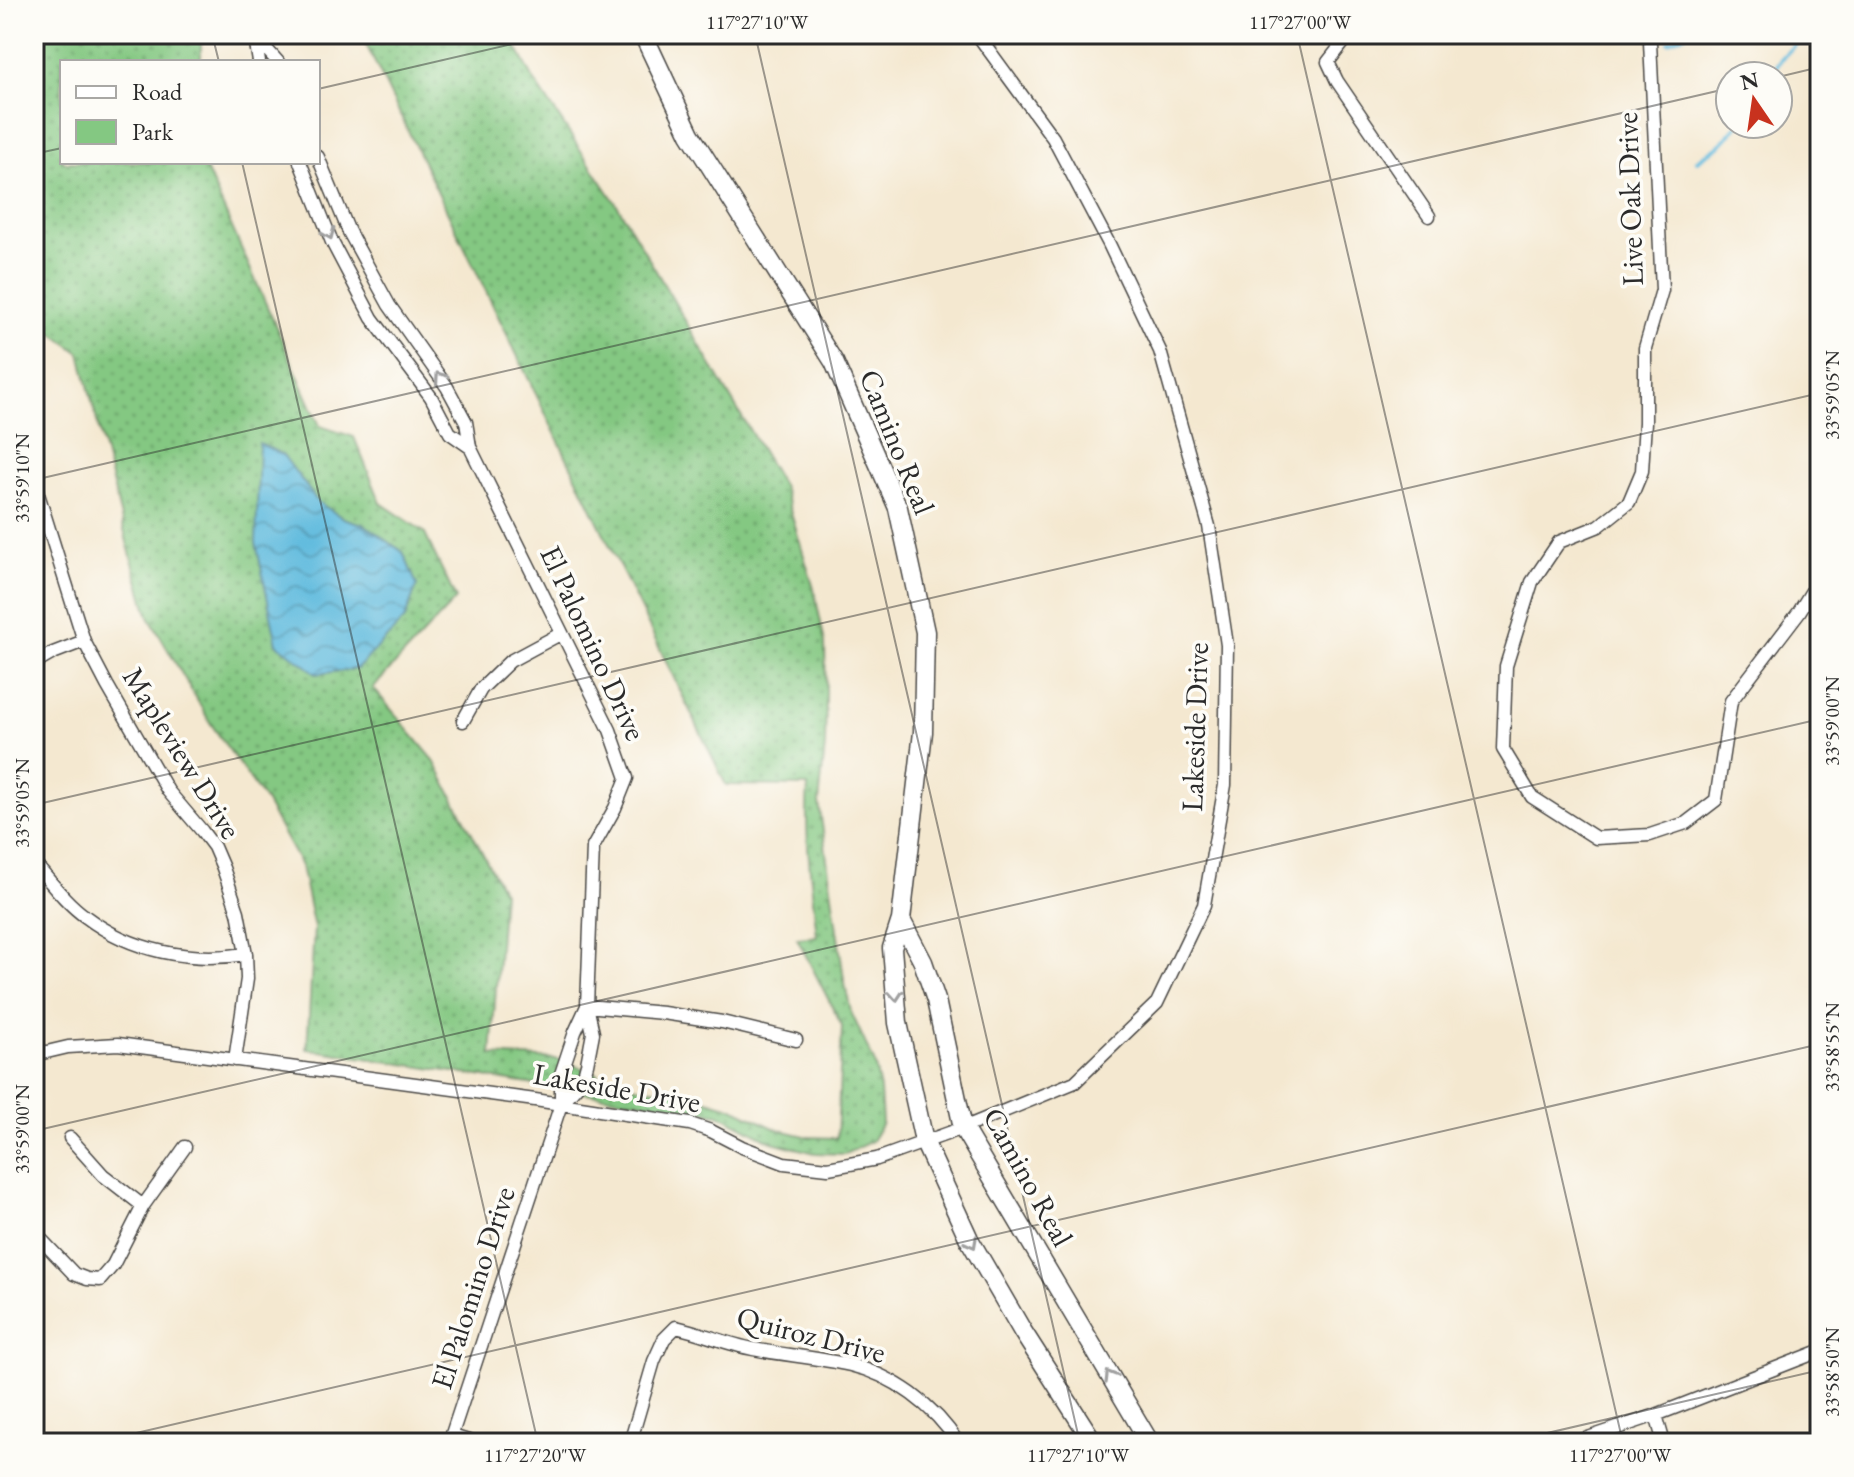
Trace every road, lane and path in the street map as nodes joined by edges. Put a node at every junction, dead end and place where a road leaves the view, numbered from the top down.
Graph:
1 (643, 34) edge
2 (977, 34) edge
3 (1350, 34) edge
4 (1648, 34) edge
5 (254, 36) edge
6 (259, 60) edge
7 (276, 60) edge
8 (320, 162) edge
9 (301, 164) edge
10 (1429, 216) dead end
11 (470, 447) junction
12 (34, 481) edge
13 (1820, 578) edge
14 (562, 633) junction
15 (84, 641) junction
16 (34, 664) edge
17 (463, 721) dead end
18 (34, 863) edge
19 (901, 920) junction
20 (246, 954) junction
21 (587, 1006) junction
22 (796, 1040) dead end
23 (571, 1045) junction
24 (590, 1048) junction
25 (34, 1055) edge
26 (235, 1060) junction
27 (561, 1104) junction
28 (963, 1128) junction
29 (70, 1138) dead end
30 (924, 1141) junction
31 (185, 1147) dead end
32 (143, 1206) junction
33 (34, 1232) edge
34 (1820, 1351) edge
35 (1656, 1415) junction
36 (450, 1439) edge
37 (475, 1443) edge
38 (630, 1443) edge
39 (958, 1443) edge
40 (1094, 1443) edge
41 (1150, 1443) edge
42 (1573, 1443) edge
43 (1664, 1443) edge

1 - 19 main road, Camino Real
2 - 28 street, Lakeside Drive
3 - 10 street
4 - 13 street, Live Oak Drive
5 - 6 street
5 - 7 street
11 -> 8 street, El Palomino Drive
9 -> 11 street, El Palomino Drive
11 - 14 street, El Palomino Drive
12 - 15 street, Mapleview Drive
14 - 17 street
14 - 21 street, El Palomino Drive
15 - 16 street
15 - 20 street, Mapleview Drive
18 - 20 street
19 - 28 main road, Camino Real
19 -> 30 main road, Camino Real
20 - 26 street, Mapleview Drive
21 - 22 street
21 - 23 street, El Palomino Drive
21 - 24 street, El Palomino Drive
23 - 24 street
23 - 27 street, El Palomino Drive
24 - 27 street, El Palomino Drive
25 - 26 street, Lakeside Drive
26 - 27 street, Lakeside Drive
27 - 30 street, Lakeside Drive
27 - 36 street, El Palomino Drive
28 - 30 street, Lakeside Drive
41 -> 28 main road, Camino Real
29 - 32 street
30 -> 40 main road, Camino Real
31 - 32 street
32 - 33 street
34 - 35 street
35 - 42 street
35 - 43 street
36 - 37 street
38 - 39 street, Quiroz Drive

